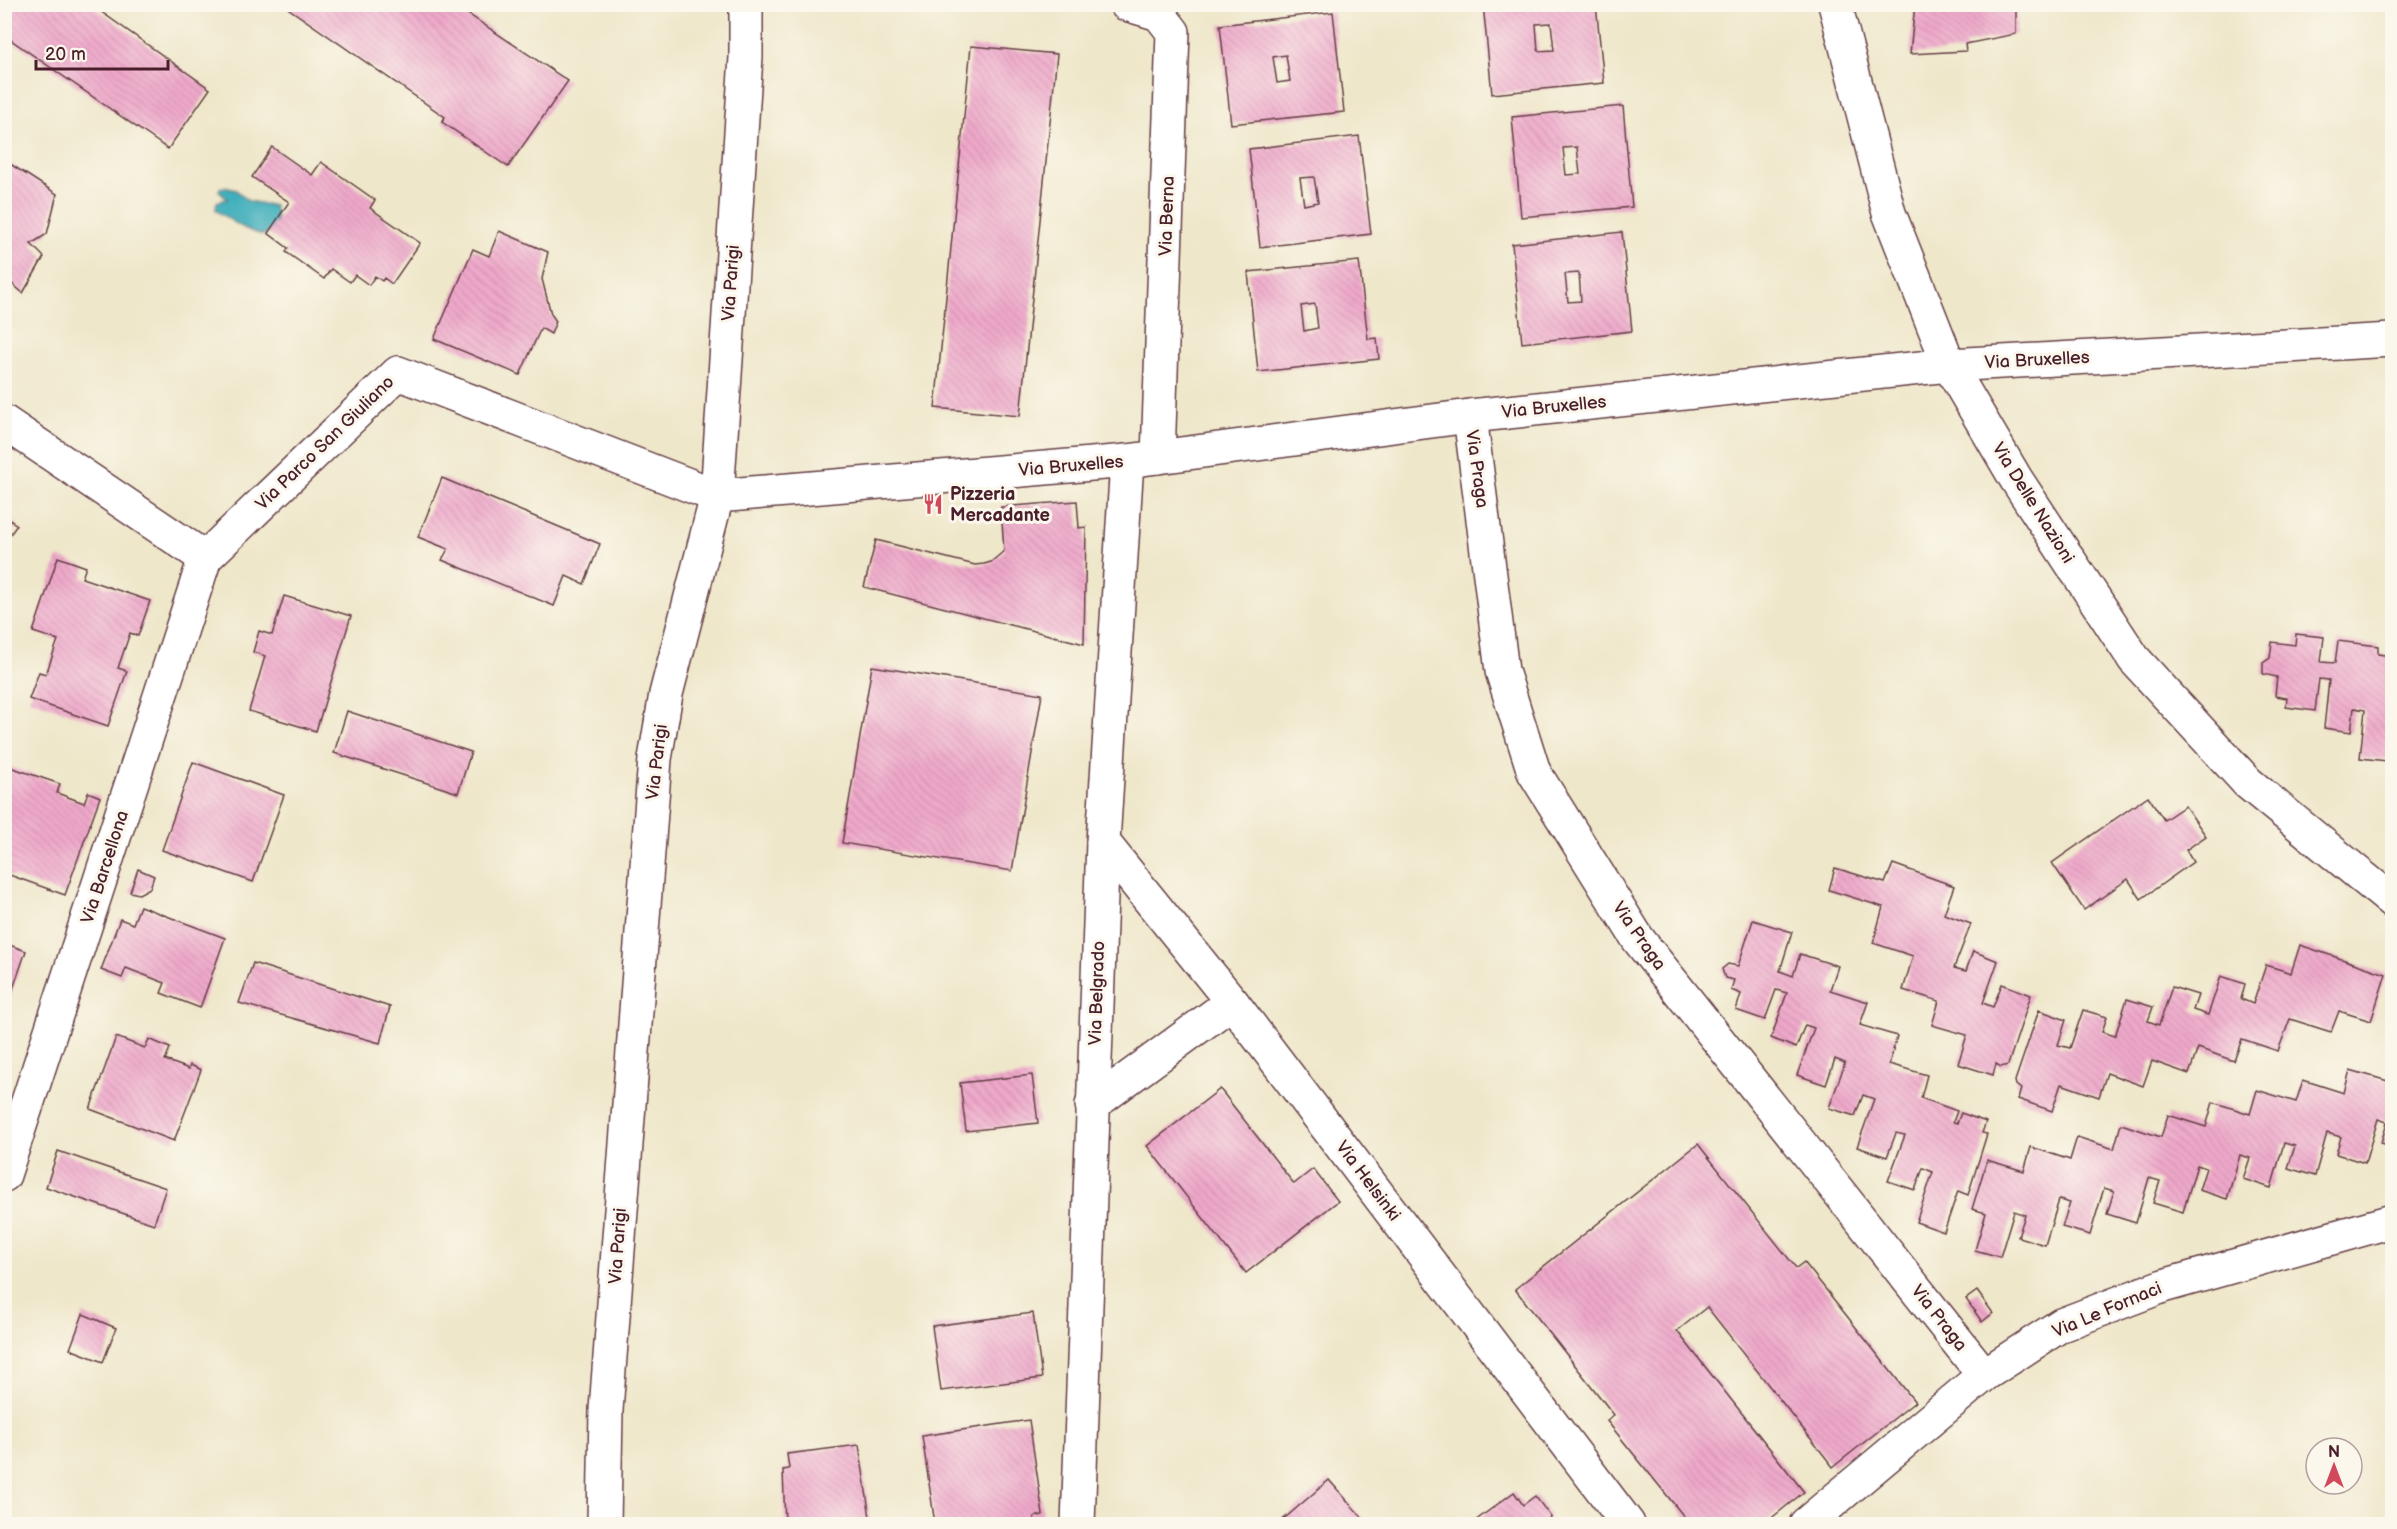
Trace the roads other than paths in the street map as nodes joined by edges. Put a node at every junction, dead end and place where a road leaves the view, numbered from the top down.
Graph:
1 (746, 4) edge
2 (1126, 4) edge
3 (1835, 4) edge
4 (2392, 340) edge
5 (1949, 365) junction
6 (1470, 416) junction
7 (4, 423) edge
8 (1158, 457) junction
9 (1127, 461) junction
10 (717, 496) junction
11 (205, 558) junction
12 (1103, 842) junction
13 (2392, 901) edge
14 (1232, 1002) junction
15 (1092, 1105) junction
16 (4, 1175) edge
17 (2392, 1221) edge
18 (1984, 1375) junction
19 (604, 1524) edge
20 (1078, 1524) edge
21 (1628, 1524) edge
22 (1806, 1524) edge

1 - 10 street, Via Parigi
2 - 8 street, Via Berna
3 - 5 street, Via Delle Nazioni
4 - 5 street, Via Bruxelles
5 - 6 street, Via Bruxelles
5 - 13 street, Via Delle Nazioni
6 - 8 street, Via Bruxelles
6 - 18 street, Via Praga
7 - 11 street
8 - 9 street, Via Bruxelles
9 - 10 street, Via Bruxelles
9 - 12 street, Via Belgrado
10 - 11 street, Via Parco San Giuliano
10 - 19 street, Via Parigi
11 - 16 street, Via Barcellona
12 - 14 street, Via Helsinki
12 - 15 street, Via Belgrado
14 - 15 street
14 - 21 street, Via Helsinki
15 - 20 street, Via Belgrado
17 - 18 street, Via Le Fornaci
18 - 22 street, Via Le Fornaci

